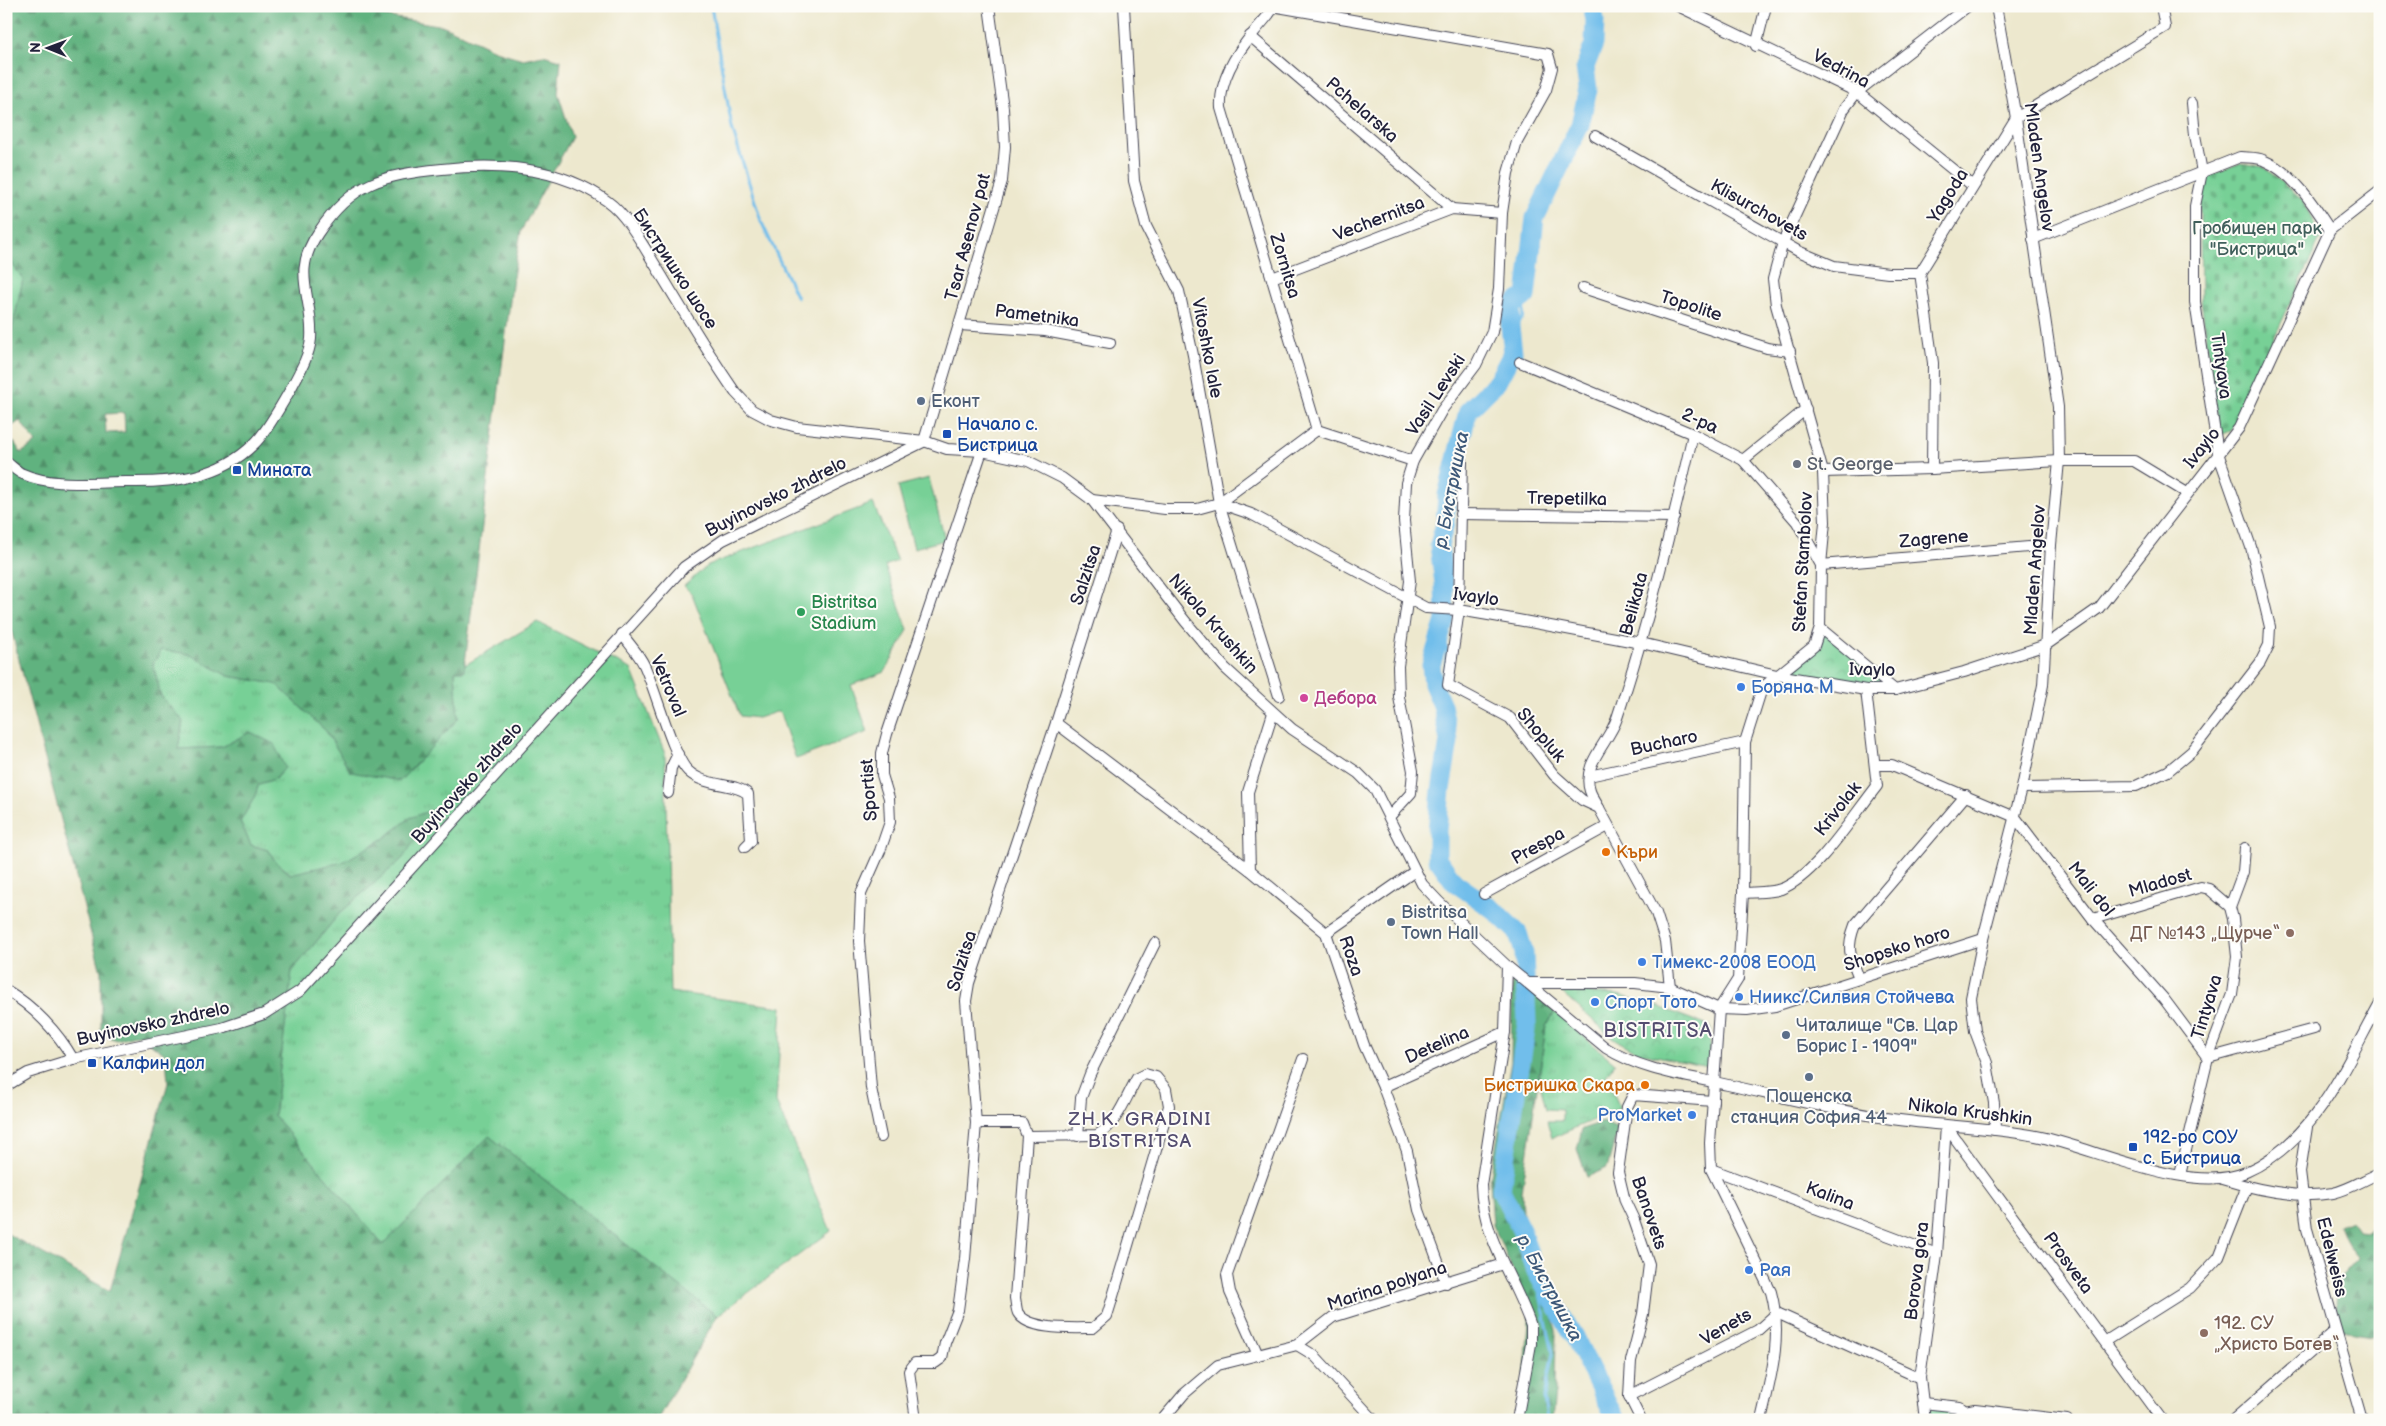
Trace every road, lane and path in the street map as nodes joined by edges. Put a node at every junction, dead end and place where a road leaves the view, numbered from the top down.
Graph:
1 (988, 6) edge
2 (1124, 6) edge
3 (1678, 6) edge
4 (1766, 6) edge
5 (1968, 6) edge
6 (1996, 6) edge
7 (2160, 6) edge
8 (1273, 7) edge
9 (1250, 36) junction
10 (1756, 46) junction
11 (1857, 92) junction
12 (2192, 103) dead end
13 (2016, 118) junction
14 (1595, 136) dead end
15 (2202, 172) junction
16 (1973, 186) junction
17 (2380, 191) edge
18 (1452, 208) junction
19 (1502, 213) junction
20 (2330, 230) junction
21 (2033, 239) junction
22 (1783, 242) junction
23 (1920, 273) junction
24 (1272, 278) junction
25 (1583, 288) dead end
26 (960, 325) junction
27 (1110, 343) dead end
28 (1790, 351) junction
29 (1520, 362) dead end
30 (1806, 409) junction
31 (1317, 430) junction
32 (1693, 434) junction
33 (924, 441) junction
34 (982, 451) junction
35 (2218, 453) junction
36 (1462, 460) dead end
37 (1743, 460) junction
38 (1413, 461) junction
39 (2059, 461) junction
40 (6, 462) edge
41 (1932, 469) junction
42 (1823, 472) junction
43 (2187, 494) junction
44 (1092, 500) junction
45 (1219, 502) junction
46 (1460, 514) junction
47 (1674, 517) junction
48 (1117, 530) junction
49 (2051, 545) junction
50 (1821, 566) junction
51 (1409, 598) junction
52 (1459, 610) junction
53 (1820, 628) junction
54 (622, 634) junction
55 (1641, 643) junction
56 (2046, 645) junction
57 (1777, 676) junction
58 (1866, 690) junction
59 (1895, 690) junction
60 (1279, 696) dead end
61 (1273, 713) junction
62 (1056, 723) junction
63 (1745, 742) junction
64 (678, 754) junction
65 (1874, 765) junction
66 (1589, 776) junction
67 (2022, 788) junction
68 (668, 793) dead end
69 (1966, 794) junction
70 (1599, 808) junction
71 (1390, 816) junction
72 (2015, 817) junction
73 (1608, 826) junction
74 (744, 847) dead end
75 (2246, 848) dead end
76 (1250, 870) junction
77 (1415, 871) junction
78 (1742, 893) junction
79 (1484, 894) dead end
80 (2230, 907) junction
81 (2093, 919) junction
82 (1326, 933) junction
83 (1983, 940) junction
84 (1155, 943) dead end
85 (1510, 968) junction
86 (1859, 978) junction
87 (1529, 982) junction
88 (1670, 987) junction
89 (6, 990) edge
90 (2380, 1003) edge
91 (1719, 1008) junction
92 (2314, 1029) dead end
93 (1505, 1032) junction
94 (2208, 1058) junction
95 (73, 1059) junction
96 (1303, 1059) dead end
97 (1714, 1082) junction
98 (6, 1086) edge
99 (1383, 1087) junction
100 (1713, 1101) junction
101 (976, 1124) junction
102 (1946, 1126) junction
103 (2307, 1127) junction
104 (1995, 1130) junction
105 (1027, 1136) junction
106 (1078, 1136) junction
107 (881, 1137) dead end
108 (1711, 1169) junction
109 (2380, 1173) edge
110 (2180, 1175) junction
111 (2221, 1178) junction
112 (2247, 1186) junction
113 (2302, 1193) junction
114 (1937, 1254) junction
115 (1503, 1264) junction
116 (1446, 1283) junction
117 (1777, 1313) junction
118 (2335, 1331) junction
119 (2106, 1342) junction
120 (1297, 1346) junction
121 (1258, 1355) junction
122 (1920, 1378) junction
123 (1629, 1396) junction
124 (1923, 1403) junction
125 (1965, 1411) junction
126 (1163, 1419) edge
127 (916, 1420) edge
128 (1374, 1420) edge
129 (1518, 1420) edge
130 (1641, 1420) edge
131 (1761, 1420) edge
132 (1925, 1420) edge
133 (1952, 1420) edge
134 (2067, 1420) edge
135 (2162, 1420) edge
136 (2233, 1420) edge
137 (2362, 1420) edge

1 - 26 street, Tsar Asenov pat
2 - 45 street, Vitoshko lale
3 - 10 street, Vedrina
4 - 10 street
5 - 11 street, Stefan Stambolov
6 - 13 street, Mladen Angelov
7 - 13 street, Yagoda
8 - 9 street, Zornitsa
8 - 19 street, Vasil Levski
9 - 18 street, Pchelarska
9 - 24 street, Zornitsa
10 - 11 street, Vedrina
11 - 16 street, Vedrina
11 - 22 street, Stefan Stambolov
12 - 15 street, Tintyava
13 - 16 street, Yagoda
13 - 21 street, Mladen Angelov
14 - 22 street, Klisurchovets
15 - 20 street
15 - 21 street
15 - 35 street, Tintyava
16 - 23 street, Yagoda
17 - 20 street, Ivaylo
18 - 19 street, Vechernitsa
18 - 24 street, Vechernitsa
19 - 38 street, Vasil Levski
20 - 35 street, Ivaylo
21 - 39 street, Mladen Angelov
22 - 23 street, Klisurchovets
22 - 28 street, Stefan Stambolov
23 - 41 street
24 - 31 street, Zornitsa
25 - 28 street, Topolite
26 - 27 street, Pametnika
26 - 33 street, Tsar Asenov pat
28 - 30 street, Stefan Stambolov
29 - 32 street, 2-ра
30 - 37 street
30 - 42 street, Stefan Stambolov
31 - 38 street
31 - 45 street
32 - 37 street, 2-ра
32 - 47 street, Belikata
33 - 34 street, Nikola Krushkin
33 - 40 street, Бистришко шосе
33 - 54 street, Buyinovsko zhdrelo
34 - 44 street, Nikola Krushkin
34 - 107 street, Sportist
35 - 43 street, Ivaylo
35 - 67 street, Tintyava
36 - 46 street
37 - 50 street, 2-ра
38 - 51 street, Vasil Levski
39 - 41 street
39 - 43 street
39 - 49 street, Mladen Angelov
41 - 42 street
42 - 50 street, Stefan Stambolov
43 - 56 street, Ivaylo
44 - 45 street
44 - 48 street, Nikola Krushkin
45 - 51 street, Ivaylo
45 - 60 street, Vitoshko lale
46 - 47 street, Trepetilka
46 - 52 street
47 - 55 street, Belikata
48 - 61 street, Nikola Krushkin
48 - 62 street, Salzitsa
49 - 50 street, Zagrene
49 - 56 street, Mladen Angelov
50 - 53 street, Stefan Stambolov
51 - 52 street, Ivaylo
51 - 71 street, Vasil Levski
52 - 55 street, Ivaylo
52 - 70 street, Shopluk
53 - 57 street, Stefan Stambolov
53 - 59 street
54 - 64 street, Vetroval
54 - 95 street, Buyinovsko zhdrelo
55 - 57 street, Ivaylo
55 - 66 street, Belikata
56 - 59 street, Ivaylo
56 - 67 street, Mladen Angelov
57 - 58 street, Ivaylo
57 - 63 street, Stefan Stambolov
58 - 59 street, Ivaylo
58 - 65 street, Krivolak
61 - 71 street, Nikola Krushkin
61 - 76 street
62 - 76 street, Roza
62 - 101 street, Salzitsa
63 - 66 street, Bucharo
63 - 78 street, Stefan Stambolov
64 - 68 street
64 - 74 street, Vetroval
65 - 69 street, Mali dol
65 - 78 street, Krivolak
66 - 70 street
67 - 72 street, Mladen Angelov
69 - 72 street, Mali dol
69 - 86 street
70 - 73 street
71 - 77 street, Nikola Krushkin
72 - 81 street, Mali dol
72 - 83 street, Mladen Angelov
73 - 79 street, Prespa
73 - 88 street
75 - 80 street
76 - 82 street, Roza
77 - 82 street
77 - 85 street, Nikola Krushkin
78 - 91 street, Stefan Stambolov
80 - 81 street, Mladost
80 - 94 street, Tintyava
81 - 94 street, Mali dol
82 - 99 street, Roza
83 - 86 street, Shopsko horo
83 - 104 street, Mladen Angelov
84 - 106 street
85 - 87 street, Nikola Krushkin
85 - 93 street
86 - 91 street, Shopsko horo
87 - 88 street, Shopsko horo
87 - 97 street, Nikola Krushkin
88 - 91 street, Shopsko horo
89 - 95 street
90 - 103 street, Nikola Krushkin
91 - 97 street, Stefan Stambolov
92 - 94 street
93 - 99 street, Detelina
93 - 115 street
94 - 110 street, Tintyava
95 - 98 street, Buyinovsko zhdrelo
96 - 121 street
97 - 100 street, Stefan Stambolov
97 - 102 street, Nikola Krushkin
99 - 116 street, Roza
100 - 108 street, Stefan Stambolov
100 - 123 street, Banovets
101 - 105 street
101 - 127 street, Salzitsa
102 - 104 street, Nikola Krushkin
102 - 114 street, Borova gora
102 - 119 street, Prosveta
103 - 111 street, Nikola Krushkin
103 - 113 street, Edelweiss
104 - 110 street, Nikola Krushkin
105 - 106 street
105 - 106 street
108 - 114 street, Kalina
108 - 117 street, Stefan Stambolov
109 - 113 street
110 - 111 street, Nikola Krushkin
111 - 112 street
112 - 113 street
112 - 119 street
113 - 118 street, Edelweiss
114 - 122 street, Borova gora
115 - 116 street, Marina polyana
115 - 129 street
116 - 120 street, Marina polyana
117 - 122 street, Venets
117 - 123 street, Venets
117 - 131 street, Stefan Stambolov
118 - 136 street
118 - 137 street, Edelweiss
119 - 135 street, Prosveta
120 - 121 street, Marina polyana
120 - 128 street
121 - 126 street, Marina polyana
122 - 124 street, Borova gora
123 - 130 street, Banovets
124 - 125 street
124 - 132 street, Borova gora
125 - 133 street
125 - 134 street

